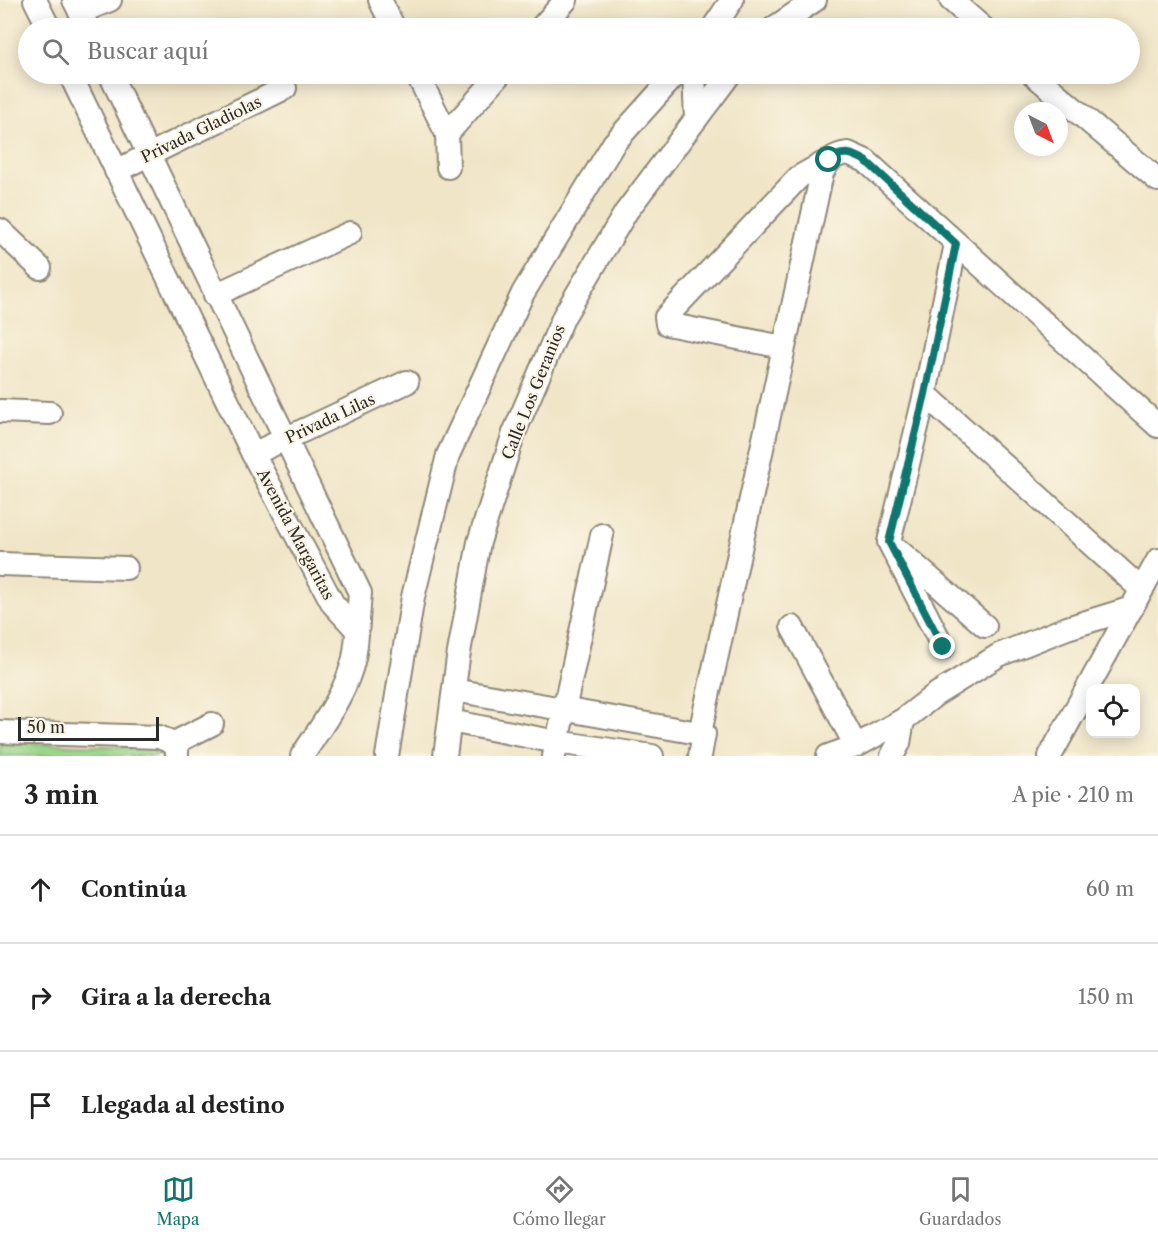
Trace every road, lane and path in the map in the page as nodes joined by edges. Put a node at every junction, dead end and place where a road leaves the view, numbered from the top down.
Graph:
1 (35, 0) edge
2 (110, 0) edge
3 (380, 0) edge
4 (566, 0) edge
5 (732, 0) edge
6 (815, 0) edge
7 (951, 0) edge
8 (81, 14) edge
9 (44, 18) edge
10 (389, 18) edge
11 (549, 18) edge
12 (720, 18) edge
13 (789, 18) edge
14 (972, 18) edge
15 (75, 84) edge
16 (115, 84) edge
17 (422, 84) edge
18 (491, 84) edge
19 (667, 84) edge
20 (694, 84) edge
21 (722, 84) edge
22 (1045, 84) edge
23 (285, 88) dead end
24 (696, 119) junction
25 (447, 134) junction
26 (148, 155) junction
27 (829, 160) junction
28 (448, 167) dead end
29 (116, 171) junction
30 (1158, 180) edge
31 (0, 230) edge
32 (350, 233) dead end
33 (956, 244) junction
34 (40, 268) dead end
35 (215, 295) junction
36 (783, 347) junction
37 (407, 382) dead end
38 (925, 394) junction
39 (0, 411) edge
40 (50, 413) dead end
41 (1158, 426) edge
42 (285, 438) junction
43 (253, 454) junction
44 (602, 535) dead end
45 (889, 542) junction
46 (1158, 560) edge
47 (0, 564) edge
48 (126, 568) dead end
49 (1137, 599) junction
50 (985, 626) dead end
51 (792, 627) dead end
52 (357, 630) junction
53 (943, 647) dead end
54 (454, 690) junction
55 (564, 711) junction
56 (903, 720) junction
57 (450, 721) junction
58 (212, 724) dead end
59 (0, 732) edge
60 (700, 733) junction
61 (856, 746) junction
62 (556, 749) edge
63 (175, 750) edge
64 (302, 756) edge
65 (387, 756) edge
66 (445, 756) edge
67 (652, 756) edge
68 (700, 756) edge
69 (828, 756) edge
70 (892, 756) edge
71 (1050, 756) edge

1 - 9 street
2 - 8 street
3 - 10 street
4 - 11 street
5 - 12 street
6 - 13 street
7 - 14 street
15 - 29 street, Avenida Margaritas
16 - 26 street, Avenida Margaritas
17 - 25 street
18 - 25 street
19 - 65 street
20 - 24 street
21 - 24 street, Calle Los Geranios
22 - 30 street
23 - 26 street, Privada Gladiolas
24 - 54 street, Calle Los Geranios
25 - 28 street
26 - 29 street, Privada Gladiolas
26 - 35 street, Avenida Margaritas
27 - 33 street
27 - 36 street
27 - 36 street
29 - 43 street, Avenida Margaritas
31 - 34 street
32 - 35 street
33 - 38 street
33 - 41 street
35 - 42 street, Avenida Margaritas
36 - 60 street
37 - 42 street, Privada Lilas
38 - 45 street
38 - 49 street
39 - 40 street
42 - 43 street, Privada Lilas
42 - 52 street, Avenida Margaritas
43 - 52 street, Avenida Margaritas
44 - 55 street
45 - 50 street
45 - 53 street
46 - 49 street
47 - 48 street
49 - 56 street
49 - 71 street
51 - 61 street
52 - 64 street
54 - 55 street
54 - 57 street, Calle Los Geranios
55 - 60 street
55 - 62 street
56 - 61 street
56 - 70 street
57 - 62 street
57 - 66 street, Calle Los Geranios
58 - 63 street
59 - 63 street
60 - 68 street
61 - 69 street
62 - 67 street

